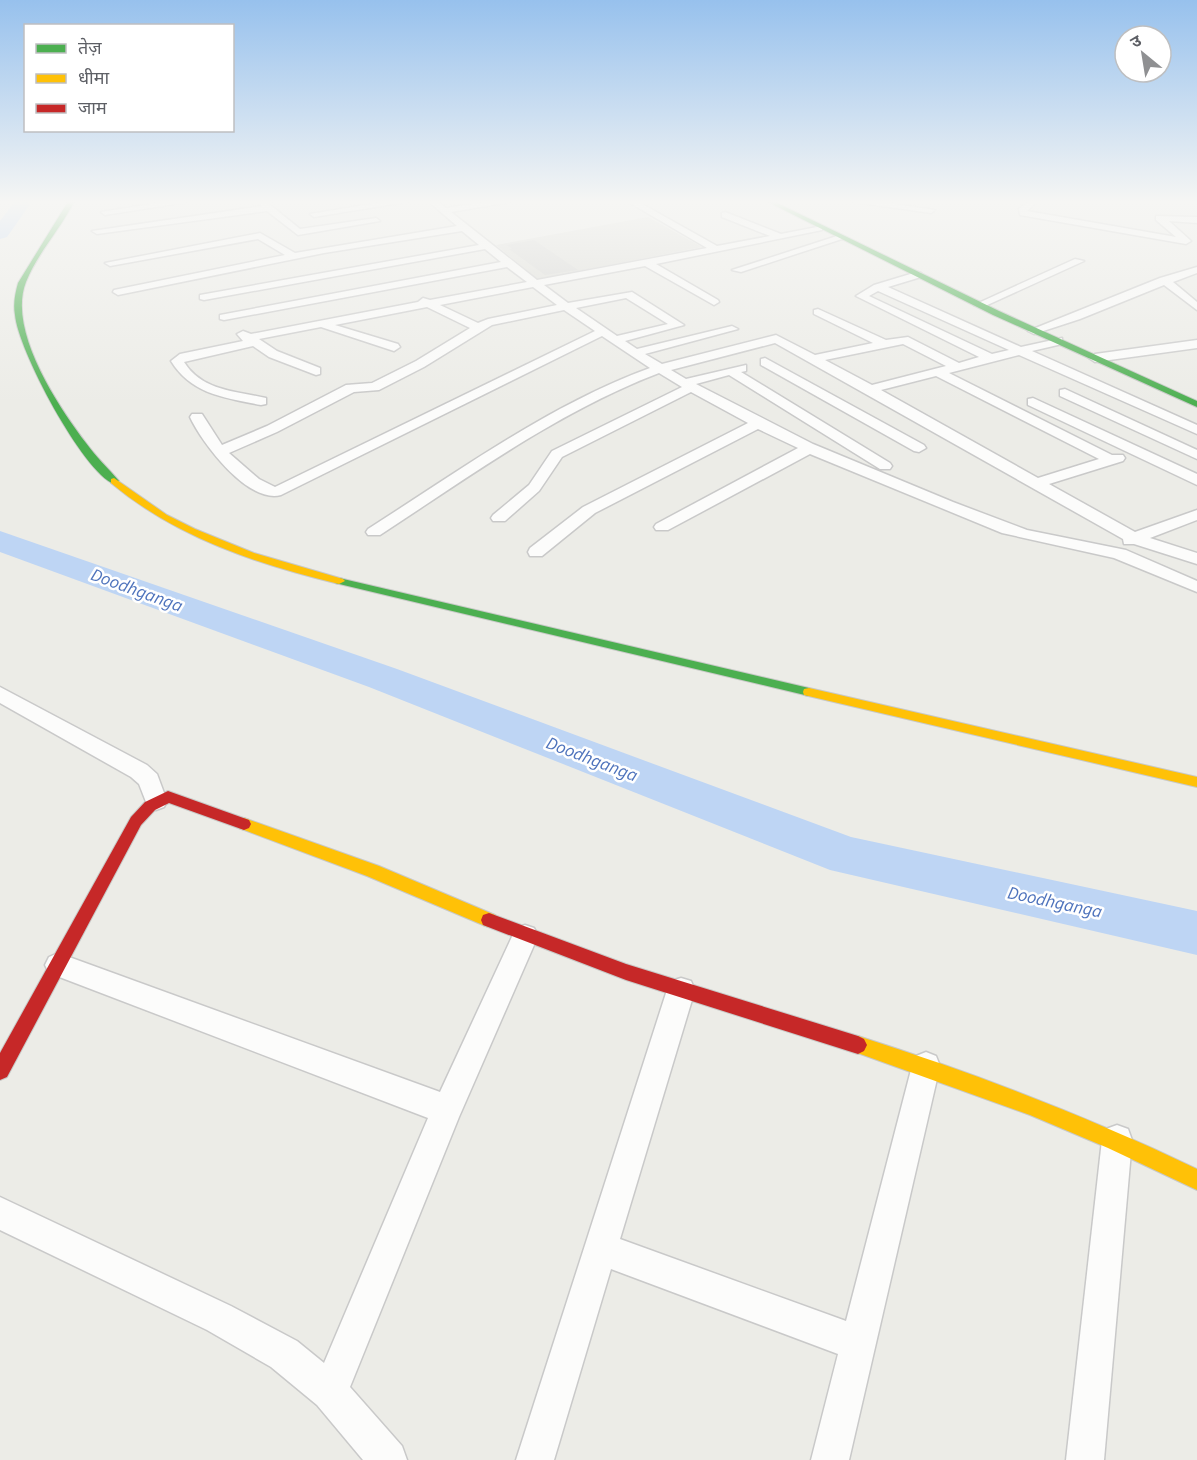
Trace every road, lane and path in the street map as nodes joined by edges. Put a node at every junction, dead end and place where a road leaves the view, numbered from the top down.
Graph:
1 (33, 268) edge
2 (233, 268) edge
3 (355, 268) joint
4 (416, 268) edge
5 (448, 268) edge
6 (518, 268) edge
7 (614, 268) edge
8 (656, 268) edge
9 (742, 268) edge
10 (903, 268) edge
11 (1062, 268) edge
12 (736, 270) dead end
13 (1197, 270) edge
14 (524, 273) junction
15 (376, 275) junction
16 (917, 275) junction
17 (190, 277) junction
18 (502, 277) dead end
19 (1164, 280) junction
20 (395, 283) junction
21 (468, 283) dead end
22 (536, 283) junction
23 (878, 287) junction
24 (118, 292) dead end
25 (413, 293) junction
26 (204, 297) junction
27 (427, 303) junction
28 (714, 303) dead end
29 (565, 305) junction
30 (979, 305) junction
31 (1197, 308) edge
32 (818, 312) dead end
33 (224, 317) junction
34 (321, 323) junction
35 (678, 326) junction
36 (477, 327) junction
37 (732, 329) dead end
38 (1034, 331) junction
39 (602, 332) junction
40 (699, 337) junction
41 (250, 340) junction
42 (615, 340) junction
43 (1059, 341) junction
44 (882, 343) junction
45 (1197, 344) edge
46 (394, 347) dead end
47 (1022, 351) junction
48 (634, 352) junction
49 (807, 355) junction
50 (1095, 358) junction
51 (992, 359) junction
52 (765, 362) junction
53 (958, 367) junction
54 (662, 368) junction
55 (316, 371) dead end
56 (731, 371) junction
57 (938, 372) junction
58 (1134, 375) junction
59 (1095, 384) junction
60 (688, 385) junction
61 (870, 389) junction
62 (1065, 393) junction
63 (261, 401) dead end
64 (1033, 402) junction
65 (1197, 404) edge
66 (1010, 408) junction
67 (197, 417) dead end
68 (759, 423) junction
69 (1197, 430) edge
70 (950, 433) junction
71 (810, 448) junction
72 (919, 448) junction
73 (220, 451) junction
74 (1137, 451) junction
75 (1197, 455) edge
76 (1111, 460) junction
77 (885, 465) junction
78 (872, 473) junction
79 (1197, 480) edge
80 (1038, 483) junction
81 (1197, 516) edge
82 (499, 518) dead end
83 (662, 527) dead end
84 (374, 532) dead end
85 (1133, 538) junction
86 (1111, 551) junction
87 (536, 552) dead end
88 (1197, 559) edge
89 (1197, 587) edge
90 (0, 694) edge
91 (1197, 782) edge
92 (156, 801) junction
93 (525, 936) junction
94 (58, 965) junction
95 (681, 990) junction
96 (926, 1065) junction
97 (0, 1071) edge
98 (447, 1110) junction
99 (1117, 1140) junction
100 (1197, 1180) edge
101 (0, 1213) edge
102 (601, 1249) junction
103 (857, 1343) junction
104 (330, 1392) junction
105 (388, 1460) edge
106 (535, 1460) edge
107 (830, 1460) edge
108 (1085, 1460) edge

1 - 91 street
2 - 17 street
3 - 15 street
3 - 26 street
4 - 15 street
5 - 20 street
6 - 14 street
7 - 22 street
8 - 28 street
9 - 12 street
10 - 16 street
11 - 30 street
13 - 19 street
14 - 18 street
14 - 22 street
15 - 20 street
16 - 23 street
16 - 30 street
17 - 24 street
17 - 26 street
19 - 31 street
19 - 38 street
20 - 25 street
20 - 33 street
21 - 25 street
22 - 27 street
22 - 29 street
23 - 47 street
23 - 51 street
25 - 27 street
26 - 33 street
27 - 34 street
27 - 36 street
29 - 35 street
29 - 36 street
29 - 39 street
30 - 38 street
32 - 44 street
33 - 41 street
34 - 41 street
34 - 46 street
35 - 40 street
35 - 42 street
36 - 73 street
37 - 40 street
38 - 43 street
39 - 42 street
39 - 73 street
40 - 48 street
41 - 55 street
41 - 63 street
42 - 48 street
43 - 47 street
43 - 50 street
44 - 49 street
44 - 53 street
45 - 50 street
47 - 51 street
47 - 59 street
48 - 54 street
49 - 52 street
49 - 54 street
49 - 61 street
50 - 58 street
51 - 53 street
52 - 56 street
52 - 72 street
53 - 57 street
54 - 60 street
54 - 84 street
56 - 60 street
56 - 77 street
57 - 61 street
57 - 66 street
58 - 59 street
58 - 65 street
59 - 62 street
59 - 69 street
60 - 68 street
60 - 82 street
61 - 70 street
62 - 64 street
62 - 75 street
64 - 66 street
64 - 74 street
66 - 76 street
67 - 73 street
68 - 71 street
68 - 87 street
70 - 72 street
70 - 80 street
71 - 78 street
71 - 83 street
72 - 77 street
74 - 76 street
74 - 79 street
76 - 80 street
77 - 78 street
78 - 86 street
80 - 85 street
81 - 85 street
85 - 86 street
85 - 88 street
86 - 89 street
90 - 92 street
92 - 93 street
92 - 94 street
93 - 95 street
93 - 98 street
94 - 97 street
94 - 98 street
95 - 96 street
95 - 102 street
96 - 99 street
96 - 103 street
98 - 104 street
99 - 100 street
99 - 108 street
101 - 104 street
102 - 103 street
102 - 106 street
103 - 107 street
104 - 105 street

